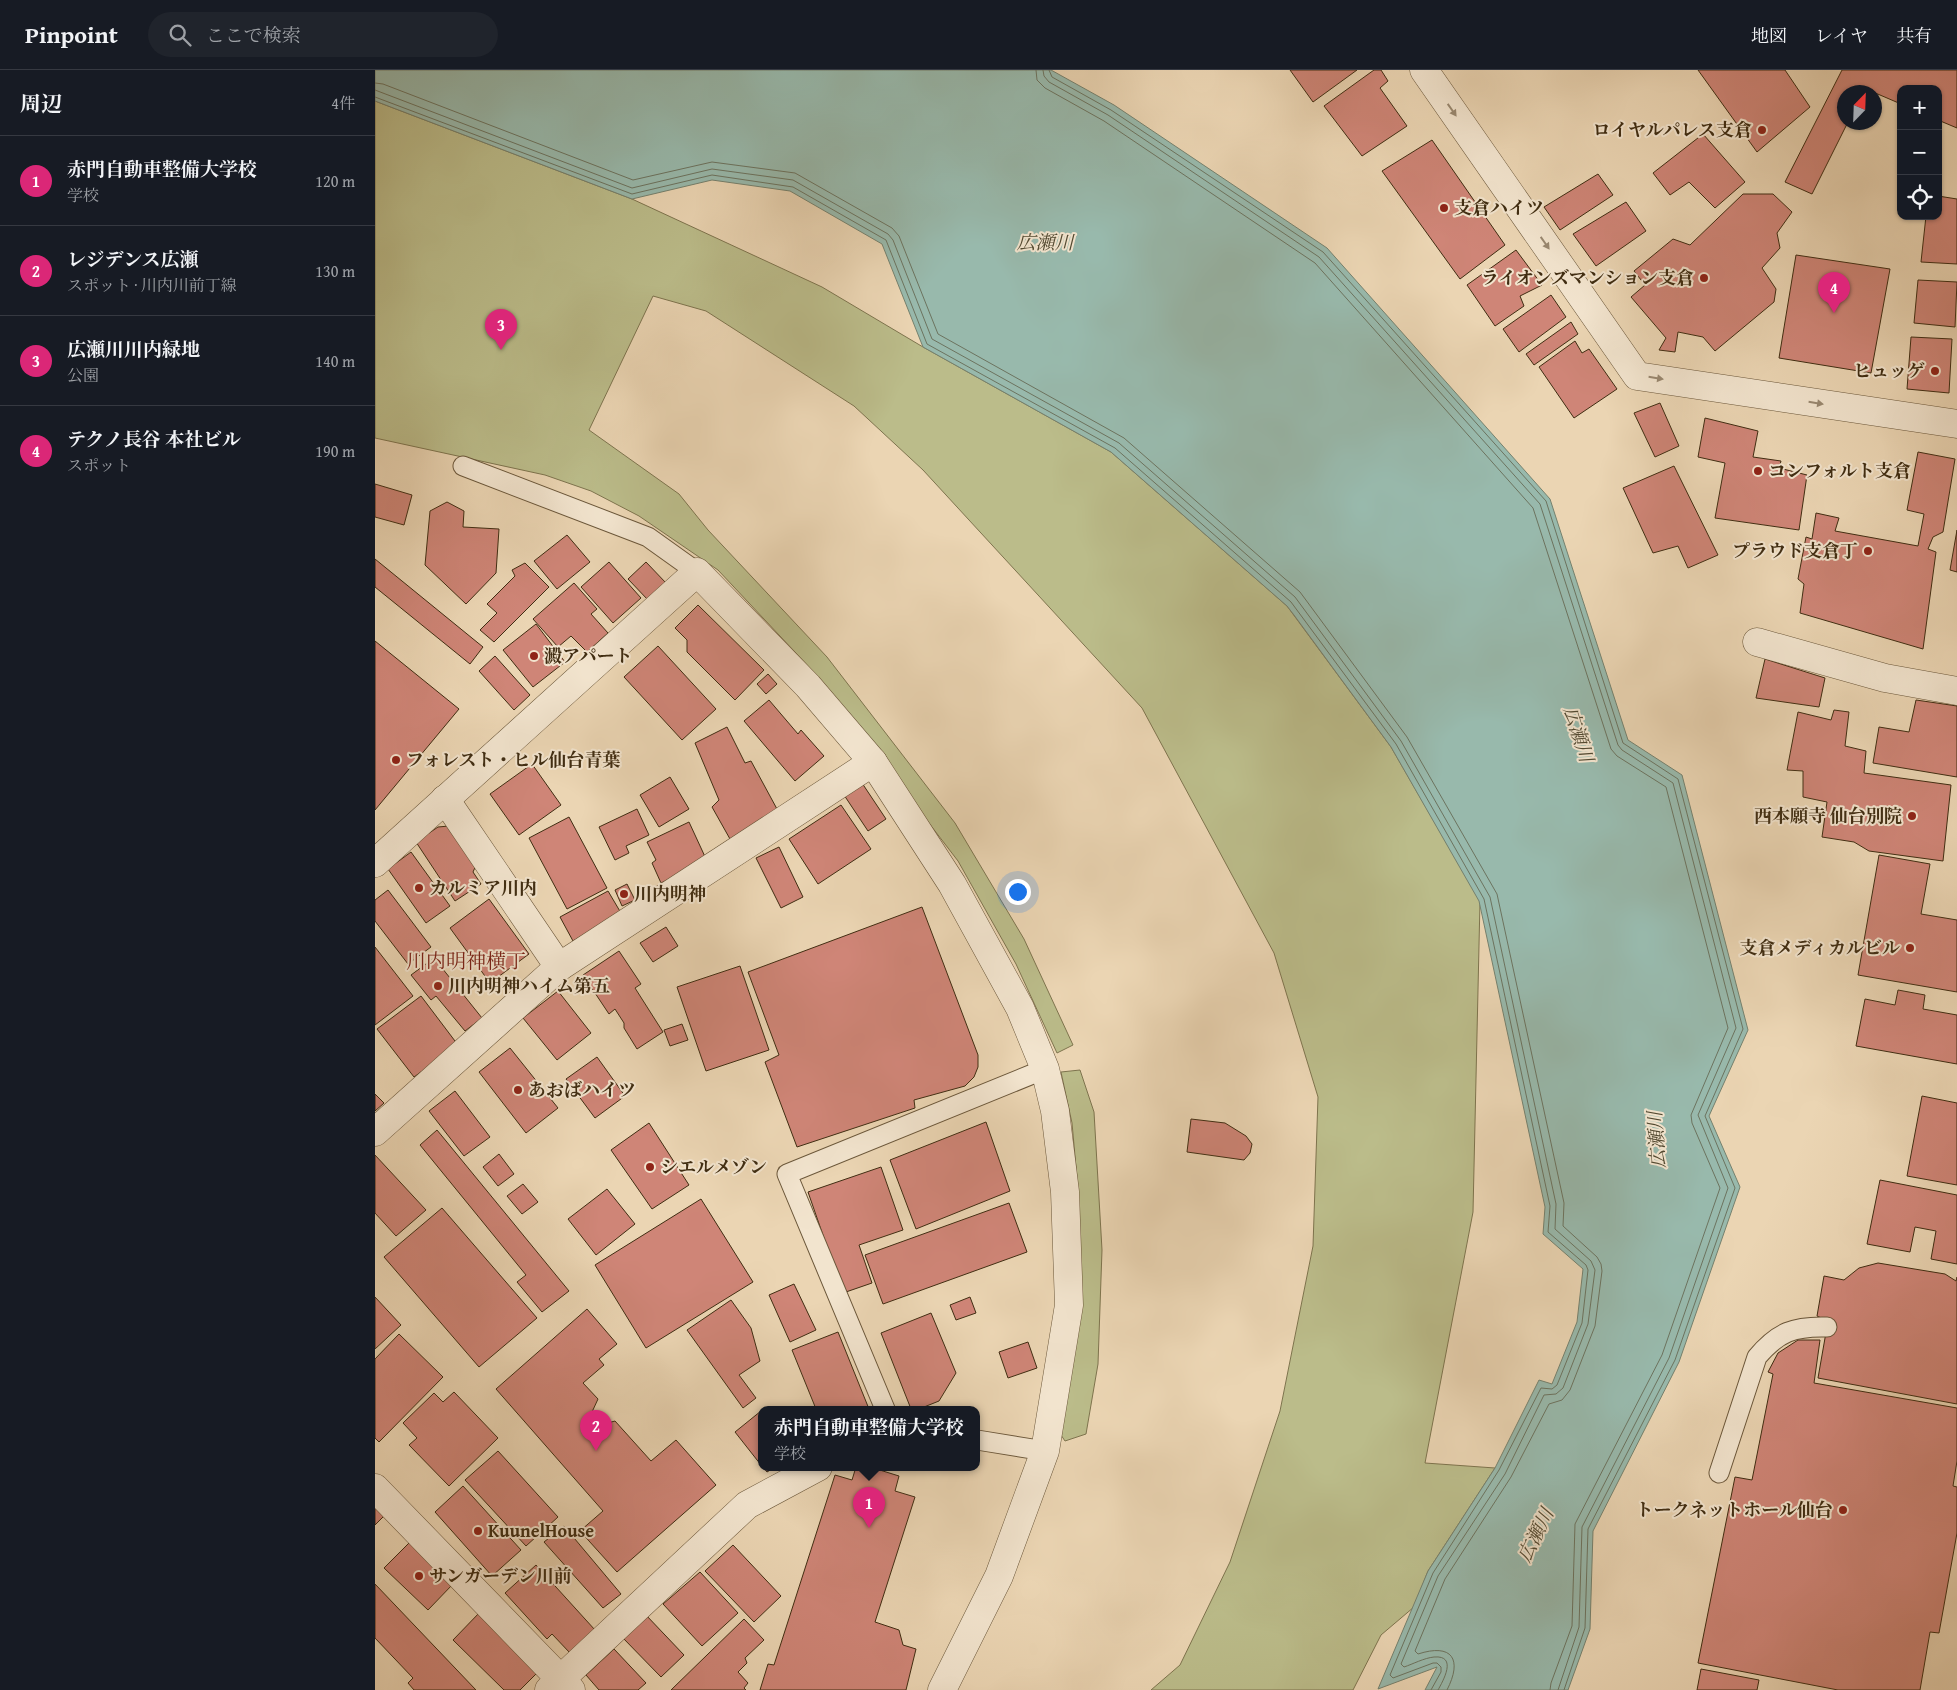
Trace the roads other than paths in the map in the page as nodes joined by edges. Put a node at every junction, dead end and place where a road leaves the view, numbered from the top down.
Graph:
1 (1424, 70) edge
2 (1957, 424) edge
3 (463, 466) dead end
4 (697, 572) junction
5 (1757, 642) dead end
6 (1957, 691) edge
7 (873, 762) junction
8 (445, 799) junction
9 (375, 863) edge
10 (559, 967) junction
11 (1045, 1069) junction
12 (375, 1132) edge
13 (1827, 1327) dead end
14 (884, 1406) edge
15 (980, 1440) edge
16 (1045, 1451) junction
17 (810, 1471) edge
18 (1719, 1473) dead end
19 (375, 1488) edge
20 (561, 1686) edge
21 (942, 1690) edge

1 -> 2 street
3 - 4 lane
4 - 7 street
4 - 8 street
5 - 6 street
7 - 10 street
7 - 11 street
8 - 9 street
8 - 10 street
10 - 12 street
11 - 14 lane
11 - 16 street
13 - 18 lane
15 - 16 lane
16 - 21 street
17 - 20 street
19 - 20 street

